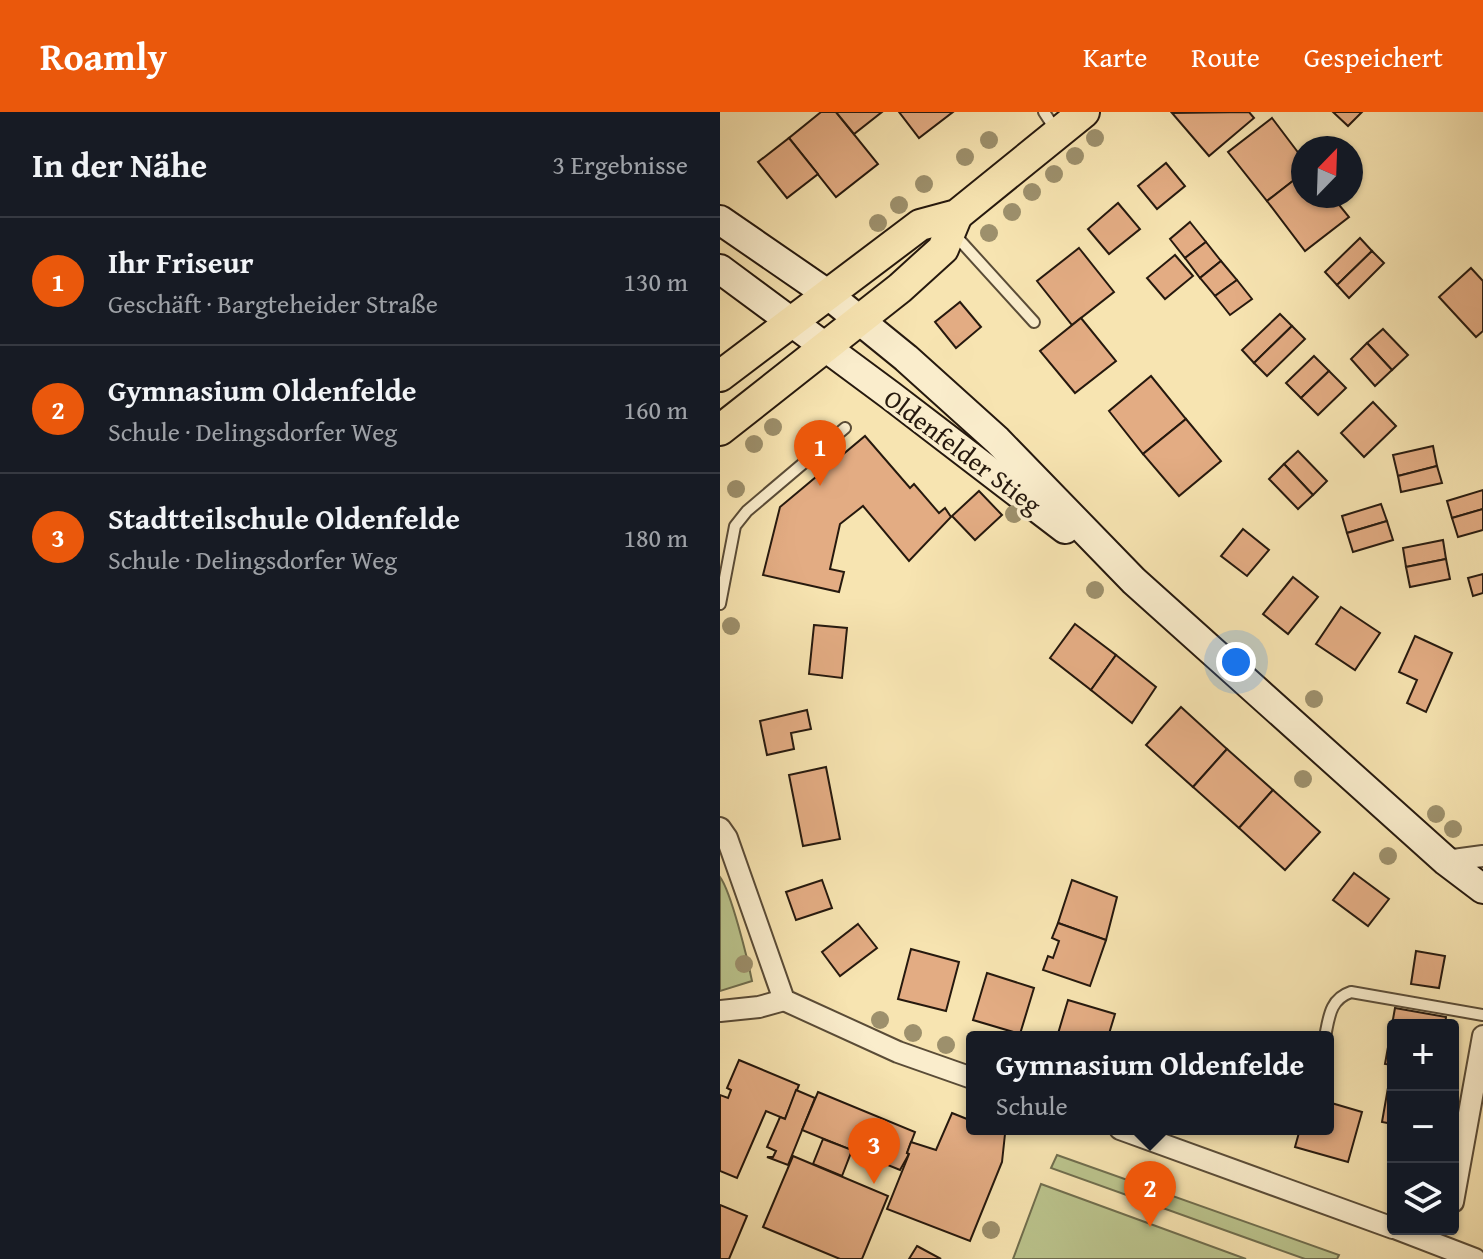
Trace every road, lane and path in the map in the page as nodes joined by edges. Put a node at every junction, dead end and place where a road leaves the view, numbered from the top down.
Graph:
1 (1084, 112) edge
2 (1051, 123) edge
3 (720, 220) edge
4 (954, 223) junction
5 (720, 269) edge
6 (826, 293) junction
7 (860, 320) junction
8 (790, 321) junction
9 (1034, 322) dead end
10 (826, 347) junction
11 (720, 376) edge
12 (845, 428) dead end
13 (720, 430) edge
14 (1134, 581) junction
15 (720, 604) edge
16 (720, 828) edge
17 (1483, 856) edge
18 (1446, 861) junction
19 (1483, 889) edge
20 (784, 1000) junction
21 (720, 1011) edge
22 (1483, 1015) edge
23 (1326, 1031) edge
24 (1483, 1036) edge
25 (966, 1076) edge
26 (1137, 1135) edge
27 (1459, 1169) edge
28 (1387, 1225) edge
29 (1447, 1238) edge
30 (1475, 1259) edge

1 - 2 main road
2 - 4 main road
3 - 6 main road, Oldenfelder Stieg
4 - 6 main road
4 - 7 main road
4 - 9 lane
5 - 8 main road, Oldenfelder Stieg
6 - 7 main road, Oldenfelder Stieg
6 - 8 main road
7 - 10 main road
7 - 14 main road, Oldenfelder Stieg
8 - 10 main road, Oldenfelder Stieg
8 - 11 main road
10 - 13 main road
10 - 14 main road, Oldenfelder Stieg
12 - 15 lane
14 - 18 main road, Oldenfelder Stieg
16 - 20 street
17 - 18 street
18 - 19 main road, Oldenfelder Stieg
20 - 21 street
20 - 25 street
22 - 23 lane
24 - 27 street
26 - 28 street
29 - 30 street

